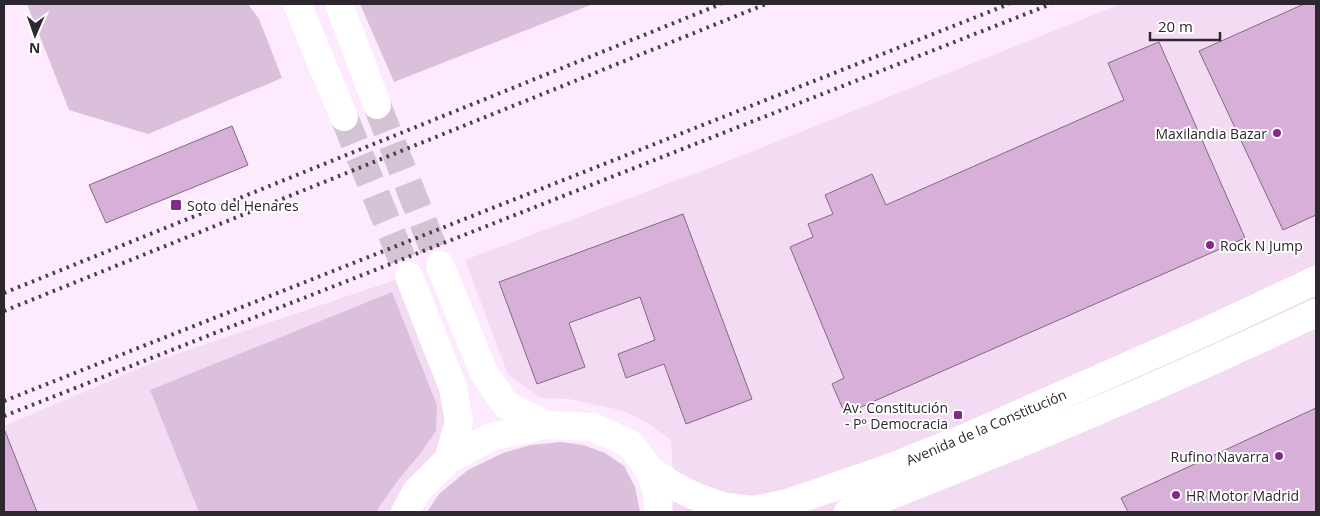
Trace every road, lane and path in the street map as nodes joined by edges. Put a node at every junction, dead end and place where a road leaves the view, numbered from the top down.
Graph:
1 (297, 4) edge
2 (338, 4) edge
3 (378, 105) tunnel mouth
4 (344, 117) tunnel mouth
5 (440, 265) tunnel mouth
6 (410, 276) tunnel mouth
7 (1316, 280) edge
8 (1316, 313) edge
9 (545, 425) junction
10 (448, 460) junction
11 (649, 469) junction
12 (405, 512) edge
13 (658, 512) edge
14 (848, 512) edge

1 - 4 main road
2 - 3 main road
5 - 9 main road
6 - 10 main road
7 - 11 main road, Avenida de la Constitución
8 - 14 main road, Avenida de la Constitución
9 - 10 main road
9 - 11 main road
10 - 12 main road
11 - 13 main road

